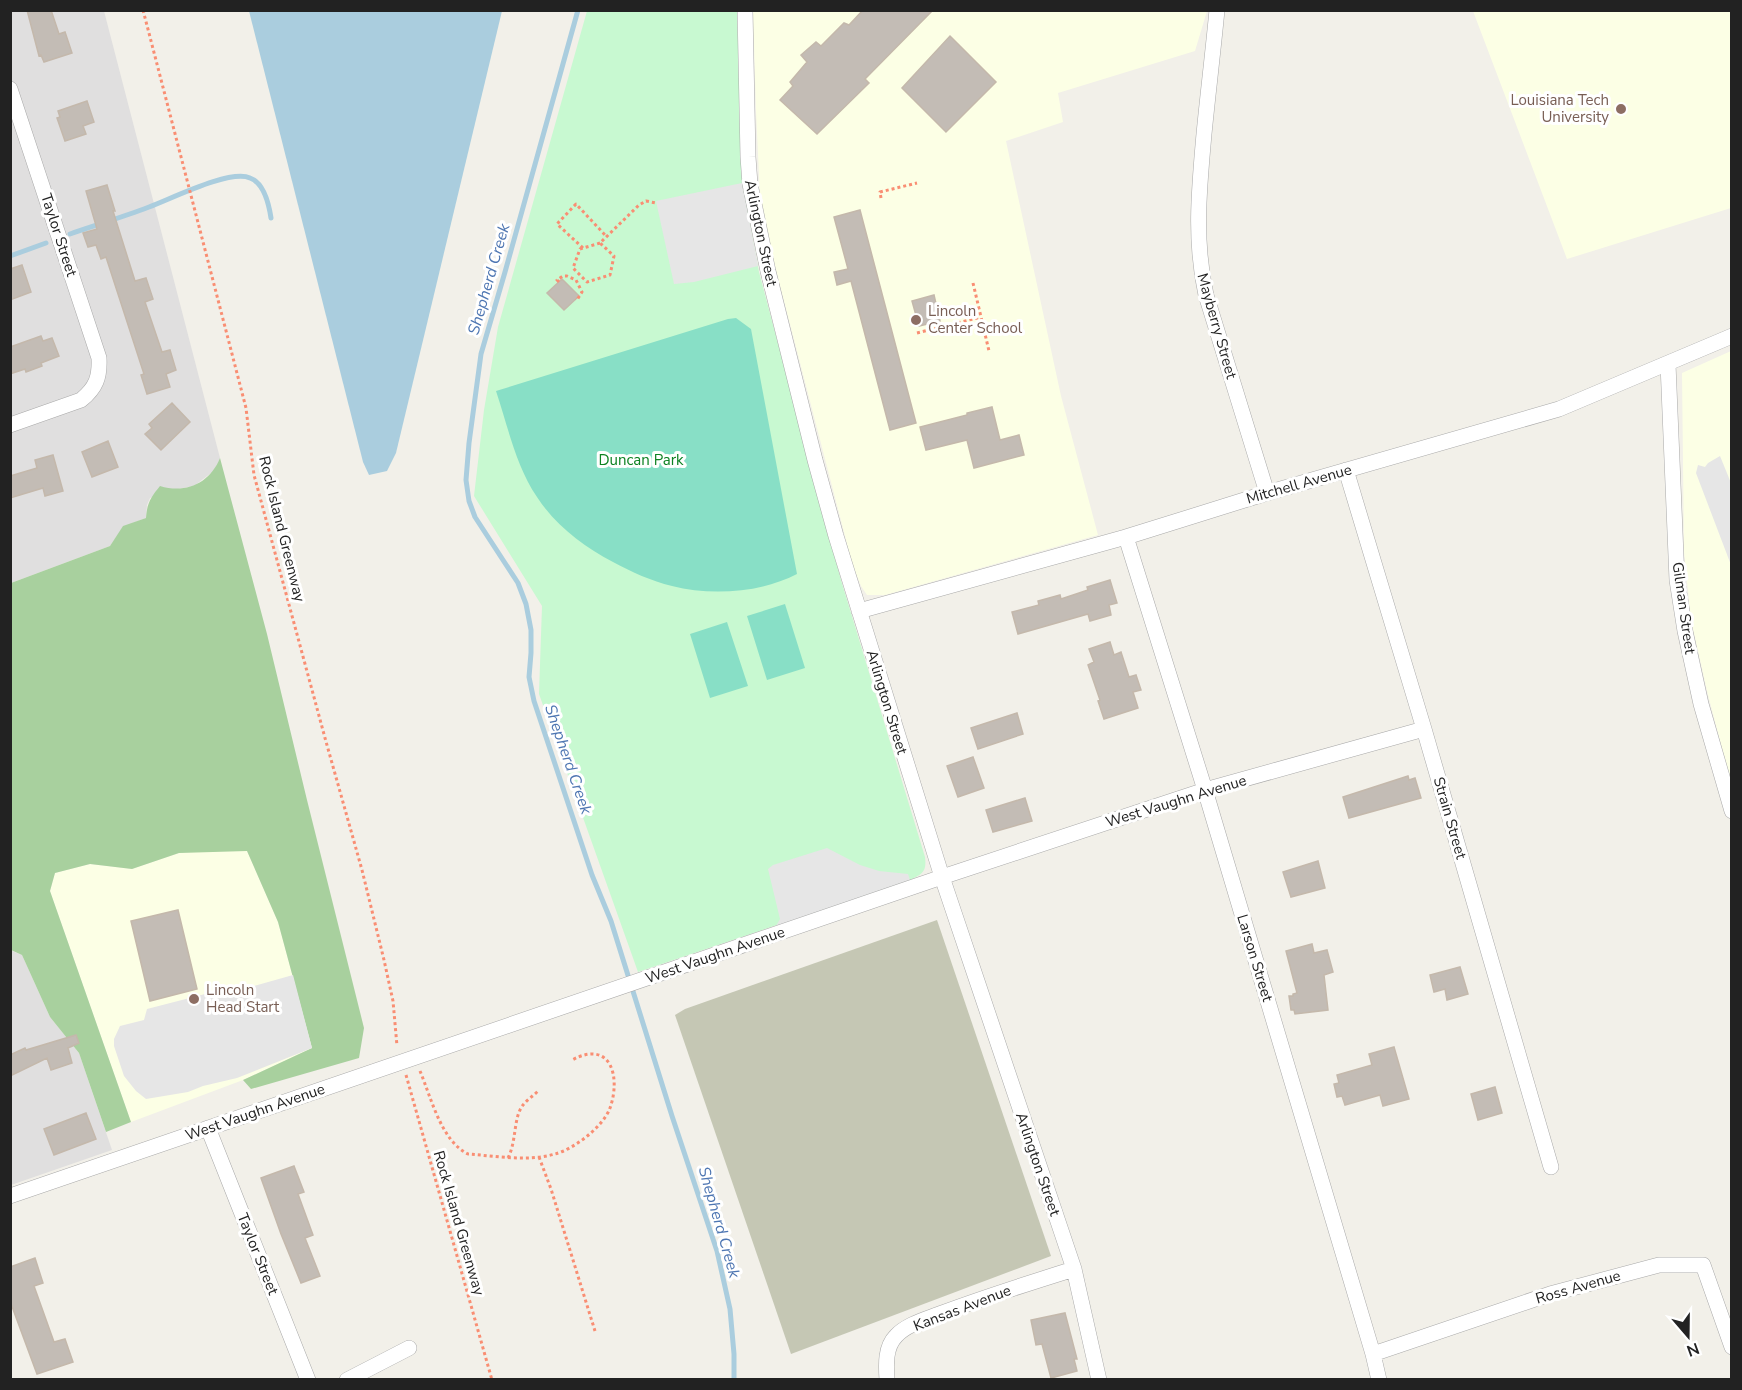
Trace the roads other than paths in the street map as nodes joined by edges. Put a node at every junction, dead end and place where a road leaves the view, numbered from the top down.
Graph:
1 (745, 10) edge
2 (1217, 10) edge
3 (10, 89) edge
4 (1731, 336) edge
5 (1668, 364) junction
6 (10, 425) edge
7 (1346, 470) junction
8 (1267, 494) junction
9 (1126, 537) junction
10 (859, 611) junction
11 (1424, 729) junction
12 (1205, 790) junction
13 (1731, 811) edge
14 (942, 877) junction
15 (208, 1128) junction
16 (1551, 1167) dead end
17 (10, 1196) edge
18 (1074, 1269) junction
19 (1731, 1347) edge
20 (409, 1348) dead end
21 (1373, 1354) junction
22 (308, 1380) edge
23 (348, 1380) edge
24 (887, 1380) edge
25 (1099, 1380) edge
26 (1379, 1380) edge

1 - 10 street, Arlington Street
2 - 8 street, Mayberry Street
3 - 6 street, Taylor Street
4 - 5 street, Mitchell Avenue
5 - 7 street, Mitchell Avenue
5 - 13 street, Gilman Street
7 - 8 street, Mitchell Avenue
7 - 11 street, Strain Street
8 - 9 street, Mitchell Avenue
9 - 10 street, Mitchell Avenue
9 - 12 street, Larson Street
10 - 14 street, Arlington Street
11 - 12 street, West Vaughn Avenue
11 - 16 street, Strain Street
12 - 14 street, West Vaughn Avenue
12 - 21 street, Larson Street
14 - 15 street, West Vaughn Avenue
14 - 18 street, Arlington Street
15 - 17 street, West Vaughn Avenue
15 - 22 street, Taylor Street
18 - 24 street, Kansas Avenue
18 - 25 street, Arlington Street
19 - 21 street, Ross Avenue
20 - 23 street
21 - 26 street, Larson Street

